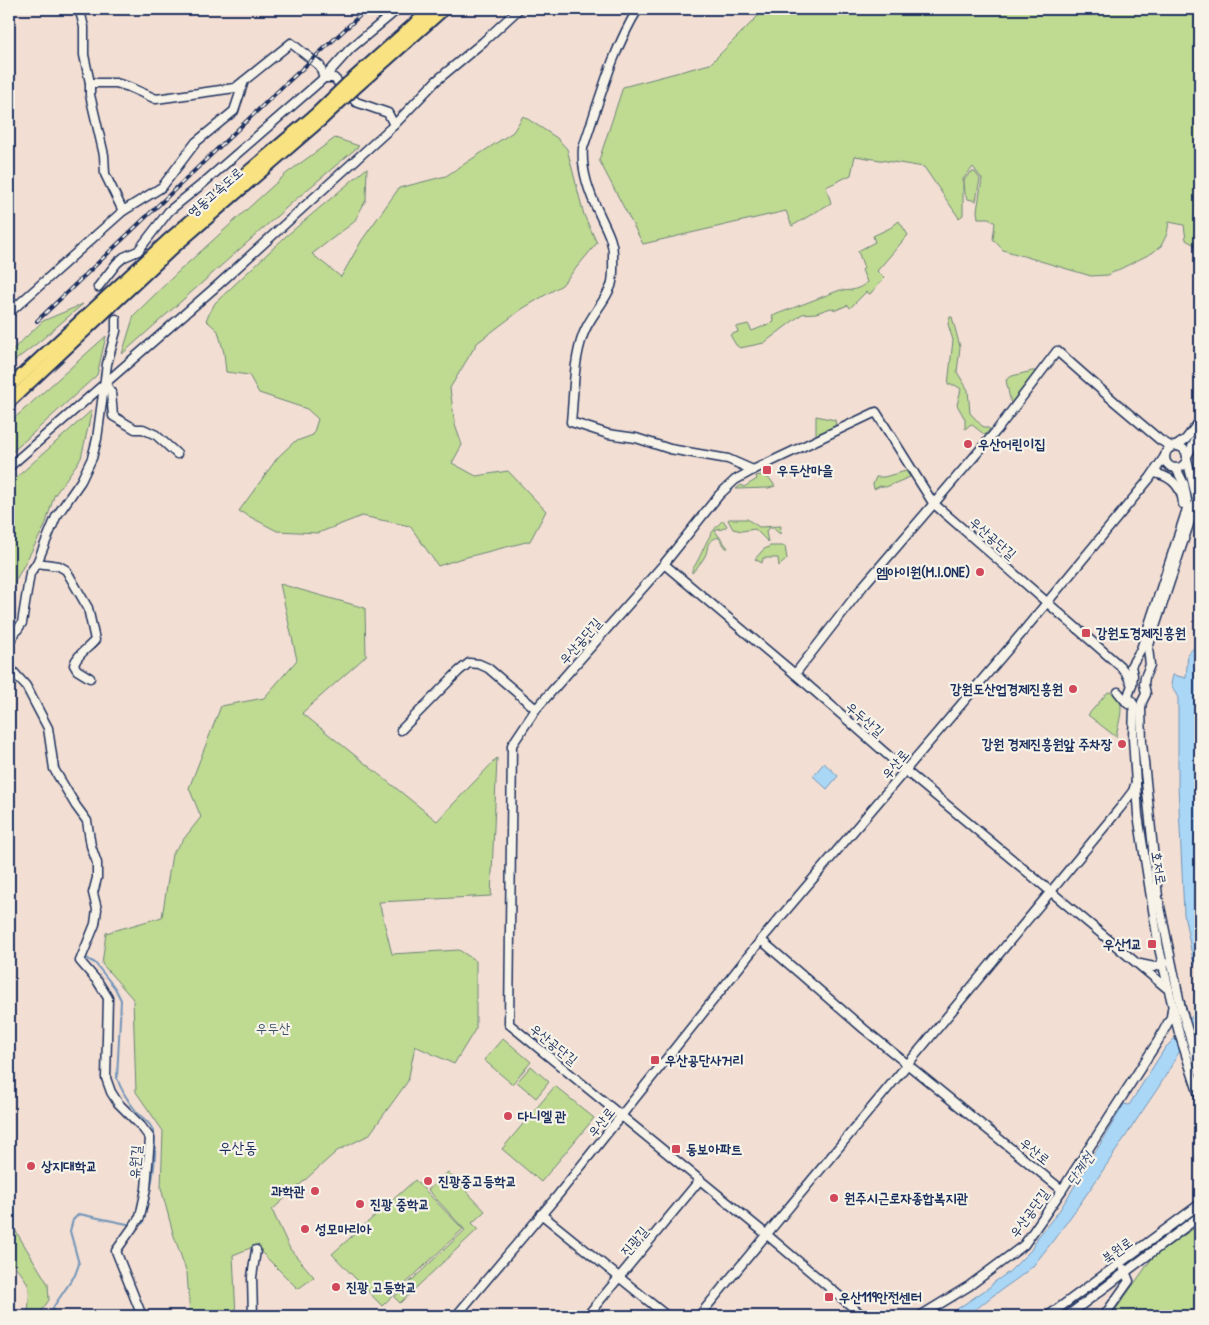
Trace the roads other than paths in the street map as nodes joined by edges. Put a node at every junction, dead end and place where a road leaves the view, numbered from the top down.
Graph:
1 (77, 9) edge
2 (398, 9) edge
3 (431, 9) edge
4 (444, 9) edge
5 (519, 9) edge
6 (638, 9) edge
7 (324, 78) junction
8 (244, 81) junction
9 (90, 83) junction
10 (351, 86) junction
11 (320, 116) junction
12 (394, 125) junction
13 (123, 211) junction
14 (98, 287) dead end
15 (9, 313) edge
16 (116, 319) tunnel mouth
17 (105, 384) junction
18 (9, 387) edge
19 (9, 402) edge
20 (1200, 422) edge
21 (1200, 433) edge
22 (1170, 450) junction
23 (177, 454) dead end
24 (1187, 458) junction
25 (9, 467) edge
26 (1175, 467) junction
27 (753, 470) junction
28 (1158, 474) junction
29 (1150, 478) junction
30 (1200, 487) edge
31 (1197, 500) junction
32 (933, 503) junction
33 (1180, 528) junction
34 (37, 563) junction
35 (664, 564) junction
36 (1048, 603) junction
37 (9, 642) edge
38 (1138, 655) junction
39 (1148, 659) junction
40 (1120, 666) junction
41 (1132, 666) junction
42 (9, 667) edge
43 (795, 674) junction
44 (90, 678) dead end
45 (1132, 685) junction
46 (1131, 702) junction
47 (1142, 702) junction
48 (536, 709) junction
49 (1134, 716) junction
50 (401, 730) dead end
51 (906, 771) junction
52 (1136, 782) junction
53 (1137, 799) junction
54 (1147, 799) junction
55 (1120, 808) junction
56 (1138, 815) junction
57 (1050, 892) junction
58 (761, 940) junction
59 (1159, 948) junction
60 (1134, 961) junction
61 (1172, 961) junction
62 (1162, 964) junction
63 (1169, 990) junction
64 (1172, 1005) junction
65 (1179, 1033) junction
66 (1158, 1041) junction
67 (908, 1065) junction
68 (1200, 1071) edge
69 (1200, 1098) edge
70 (622, 1116) junction
71 (700, 1180) junction
72 (1062, 1190) junction
73 (1200, 1204) edge
74 (541, 1214) junction
75 (1200, 1216) edge
76 (766, 1234) junction
77 (256, 1250) dead end
78 (1120, 1263) junction
79 (1126, 1272) junction
80 (620, 1278) junction
81 (142, 1316) edge
82 (253, 1316) edge
83 (456, 1316) edge
84 (587, 1316) edge
85 (667, 1316) edge
86 (699, 1316) edge
87 (863, 1316) edge
88 (920, 1316) edge
89 (1048, 1316) edge
90 (1067, 1316) edge
91 (1104, 1316) edge

1 - 9 street
2 - 7 street
3 - 10 highway, 영동고속도로
4 - 10 highway, 영동고속도로
5 - 12 street
6 - 27 street
7 - 8 street
7 - 12 street
7 - 14 street
8 - 9 street
8 - 13 street
9 - 13 street
10 - 11 highway, 영동고속도로, bridge
11 - 18 highway, 영동고속도로
11 - 19 highway, 영동고속도로
12 - 17 street
13 - 15 street
16 - 17 street
17 - 23 street
17 - 25 street
17 - 34 street
20 - 22 street, 우산로
21 - 24 street
22 - 24 street
22 - 26 street
22 - 29 street, 우산로
22 - 32 street
24 - 26 street
24 - 31 street
26 - 28 street
26 - 33 street
27 - 32 street, 우산공단길
27 - 35 street, 우산공단길
28 - 29 street
28 - 33 street
29 - 36 street, 우산로
30 - 31 street, 호저로
31 - 39 street, 호저로
32 - 36 street, 우산공단길
32 - 43 street
33 - 38 street, 호저로
34 - 37 street
34 - 44 street
35 - 43 street, 우두산길
35 - 48 street, 우산공단길
36 - 40 street, 우산공단길
36 - 51 street, 우산로
38 - 39 street
38 - 41 street, 호저로
39 - 47 street, 호저로
40 - 41 street
40 - 45 street, 우산공단길
41 - 45 street, 호저로
42 - 81 street, 유원길
43 - 51 street, 우두산길
45 - 46 street, 호저로
46 - 47 street
46 - 49 street, 호저로
46 - 49 street
47 - 54 street, 호저로
48 - 50 street
48 - 70 street, 우산공단길
49 - 52 street, 호저로
51 - 57 street, 우두산길
51 - 58 street, 우산로
52 - 53 street, 호저로
52 - 55 street
53 - 54 street
53 - 56 street, 호저로
54 - 61 street, 호저로
55 - 56 street
55 - 57 street
56 - 59 street, 호저로
57 - 60 street, 우두산길
57 - 67 street
58 - 67 street, 우산로
58 - 70 street, 우산로
59 - 60 street
59 - 62 street, 호저로
60 - 62 street
60 - 63 street, 우두산길
61 - 62 street
61 - 68 street, 호저로
62 - 63 street, 호저로
63 - 64 street, 호저로
64 - 65 street, 호저로
64 - 66 street, 우산공단길
65 - 66 street
65 - 69 street, 호저로
66 - 72 street, 우산공단길
67 - 72 street, 우산로
67 - 76 street
70 - 71 street, 우산공단길
70 - 74 street, 우산로
71 - 76 street, 우산공단길
71 - 80 street, 진광길
72 - 88 street, 우산공단길
73 - 78 street, 북원로
74 - 80 street
74 - 83 street, 우산로
75 - 79 street, 북원로
76 - 86 street
76 - 87 street, 우산공단길
77 - 82 street
78 - 79 street
78 - 89 street, 북원로
79 - 90 street, 북원로
79 - 91 street
80 - 84 street, 진광길
80 - 85 street

